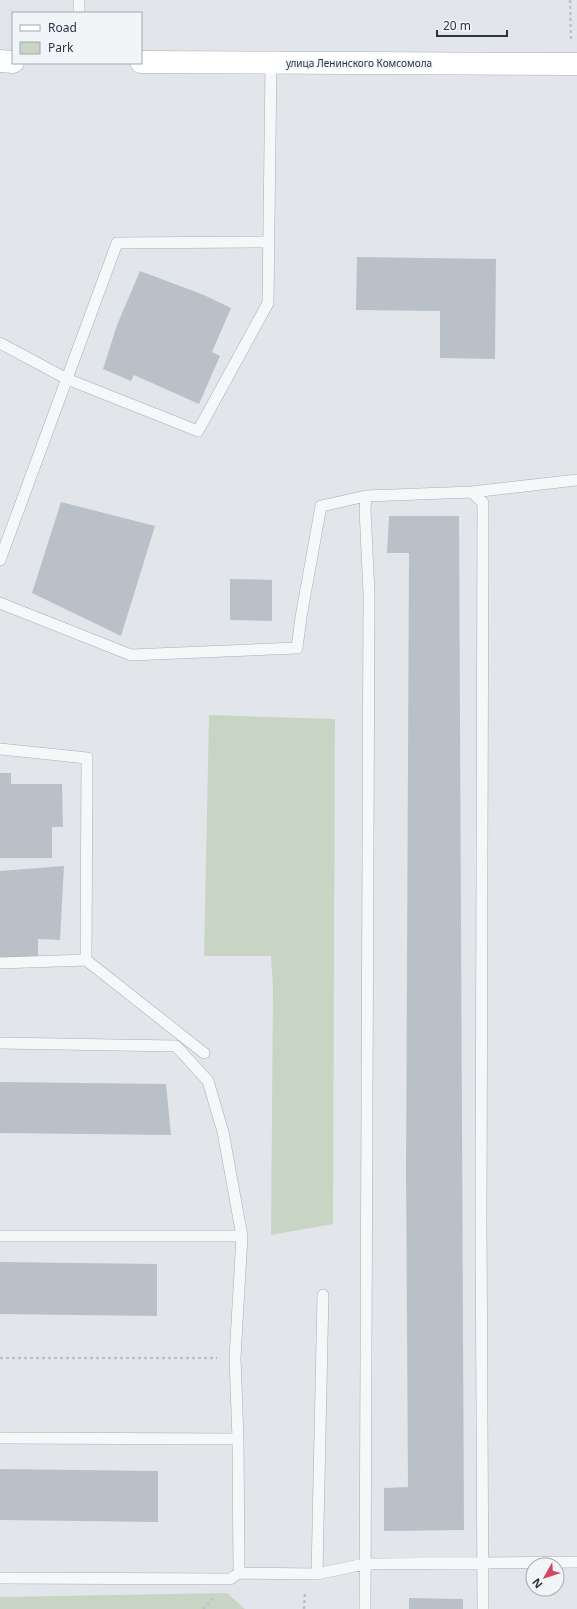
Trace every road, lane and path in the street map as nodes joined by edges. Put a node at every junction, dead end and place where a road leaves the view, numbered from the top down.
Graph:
1 (79, 0) edge
2 (570, 0) edge
3 (79, 12) edge
4 (570, 41) dead end
5 (0, 62) edge
6 (12, 62) edge
7 (142, 62) edge
8 (272, 63) junction
9 (577, 64) edge
10 (269, 242) junction
11 (0, 343) edge
12 (67, 379) junction
13 (577, 480) edge
14 (472, 492) junction
15 (366, 496) junction
16 (0, 560) edge
17 (0, 603) edge
18 (0, 749) edge
19 (86, 960) junction
20 (0, 963) edge
21 (0, 1043) edge
22 (204, 1054) dead end
23 (0, 1236) edge
24 (242, 1236) junction
25 (323, 1295) dead end
26 (0, 1358) edge
27 (235, 1358) junction
28 (0, 1438) edge
29 (238, 1439) junction
30 (577, 1562) edge
31 (483, 1563) junction
32 (364, 1564) junction
33 (239, 1573) junction
34 (317, 1574) junction
35 (0, 1578) edge
36 (305, 1593) dead end
37 (304, 1609) edge
38 (365, 1609) edge
39 (483, 1609) edge

1 - 3 lane
2 - 4 path
5 - 6 main road
7 - 8 main road, улица Ленинского Комсомола
8 - 9 main road, улица Ленинского Комсомола
8 - 10 lane
10 - 12 lane
10 - 12 lane
11 - 12 lane
12 - 16 lane
13 - 14 lane
14 - 15 lane
14 - 31 lane
15 - 17 lane
15 - 32 lane
18 - 19 lane
19 - 20 lane
19 - 22 lane
21 - 24 lane
23 - 24 lane
24 - 27 lane
25 - 34 lane
26 - 27 path
27 - 29 lane
28 - 29 lane
29 - 33 lane
30 - 31 lane
31 - 32 lane
31 - 39 lane
32 - 34 lane
32 - 38 lane
33 - 34 lane
33 - 35 lane
36 - 37 path

